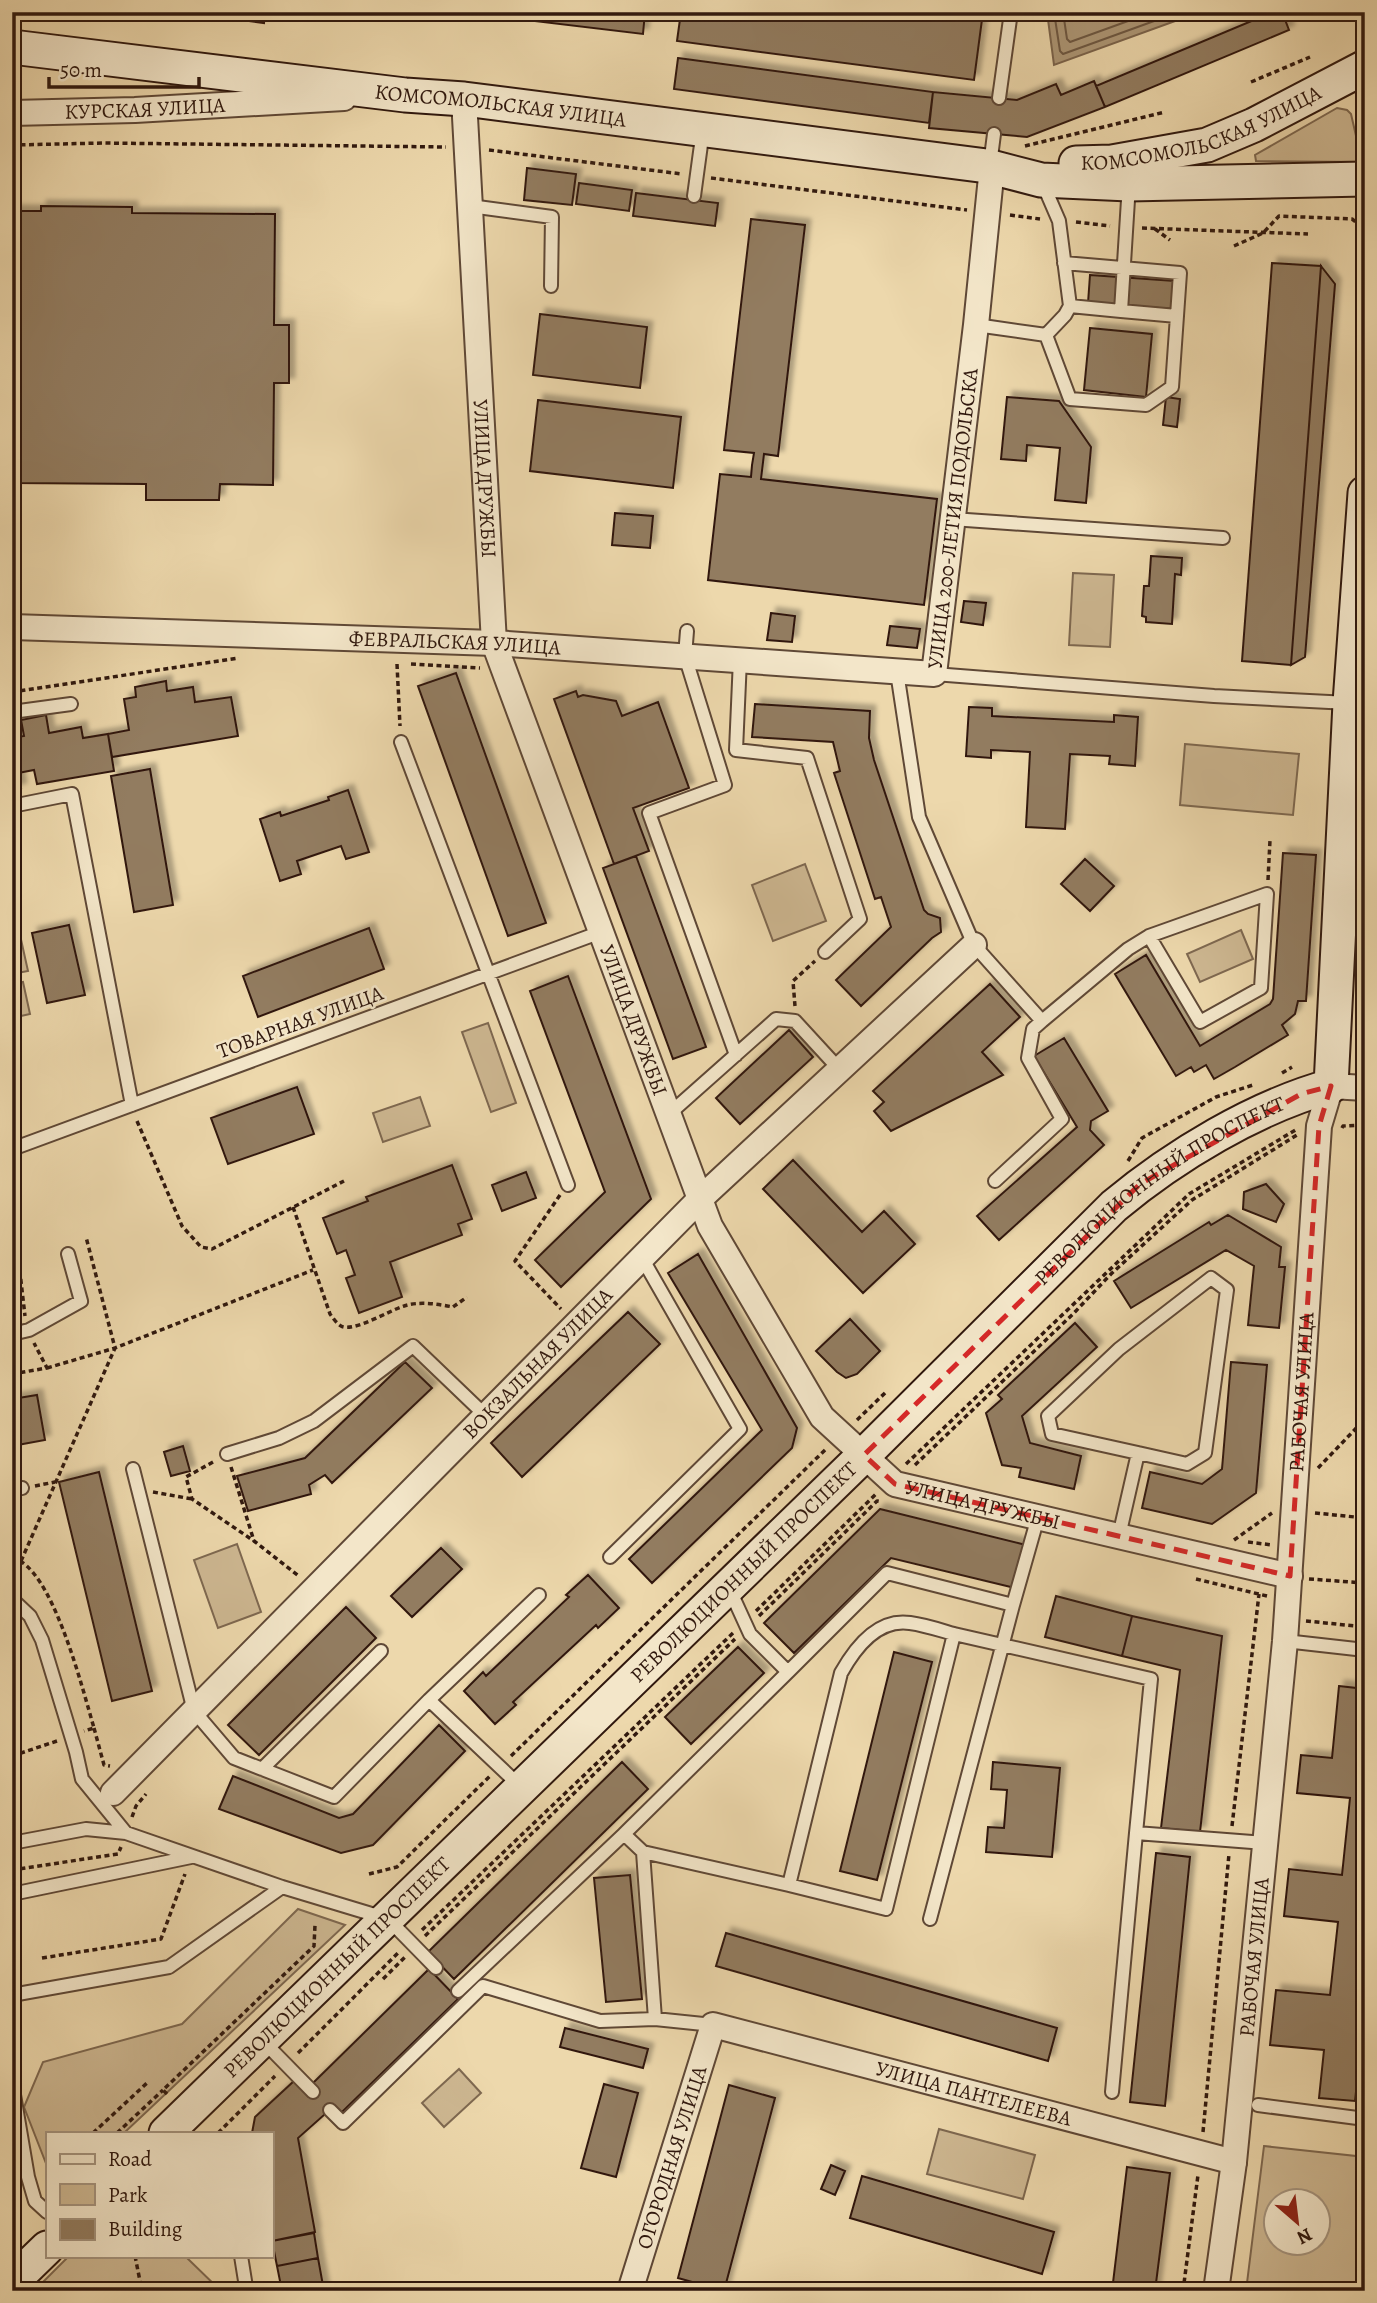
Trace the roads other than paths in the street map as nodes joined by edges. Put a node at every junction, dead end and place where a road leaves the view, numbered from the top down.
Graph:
1 (1011, 12) edge
2 (12, 47) edge
3 (1365, 67) edge
4 (405, 95) junction
5 (999, 98) dead end
6 (464, 99) junction
7 (12, 113) edge
8 (703, 130) junction
9 (991, 158) junction
10 (1365, 179) edge
11 (1041, 180) junction
12 (1129, 184) junction
13 (694, 197) dead end
14 (470, 206) junction
15 (1063, 264) junction
16 (1124, 269) junction
17 (551, 286) dead end
18 (1070, 306) junction
19 (1121, 311) junction
20 (1177, 316) junction
21 (976, 325) junction
22 (1046, 335) junction
23 (1365, 493) edge
24 (952, 519) junction
25 (1223, 538) dead end
26 (1362, 581) edge
27 (12, 627) edge
28 (494, 643) junction
29 (686, 643) junction
30 (740, 659) junction
31 (897, 672) junction
32 (934, 674) junction
33 (71, 704) dead end
34 (1357, 704) edge
35 (12, 712) edge
36 (401, 742) road end
37 (12, 806) edge
38 (601, 932) junction
39 (1149, 936) junction
40 (974, 945) junction
41 (825, 952) road end
42 (488, 974) junction
43 (1042, 1021) junction
44 (736, 1055) junction
45 (840, 1070) junction
46 (1331, 1086) junction
47 (1365, 1088) edge
48 (132, 1105) junction
49 (668, 1115) junction
50 (12, 1149) edge
51 (995, 1181) dead end
52 (568, 1185) road end
53 (700, 1199) junction
54 (68, 1254) dead end
55 (642, 1258) junction
56 (12, 1334) edge
57 (486, 1416) junction
58 (1138, 1453) junction
59 (227, 1454) road end
60 (864, 1455) junction
61 (133, 1469) dead end
62 (1038, 1517) junction
63 (1119, 1536) junction
64 (610, 1557) dead end
65 (1297, 1577) junction
66 (728, 1587) junction
67 (539, 1595) dead end
68 (12, 1599) edge
69 (1013, 1605) junction
70 (954, 1634) junction
71 (1285, 1642) junction
72 (1002, 1645) junction
73 (1365, 1650) edge
74 (381, 1651) dead end
75 (788, 1672) junction
76 (429, 1700) junction
77 (194, 1712) junction
78 (262, 1769) junction
79 (522, 1788) junction
80 (113, 1793) dead end
81 (126, 1833) junction
82 (1136, 1833) junction
83 (624, 1834) junction
84 (12, 1843) edge
85 (1265, 1843) junction
86 (643, 1852) junction
87 (192, 1857) junction
88 (789, 1885) junction
89 (282, 1887) junction
90 (12, 1894) edge
91 (388, 1919) junction
92 (930, 1919) dead end
93 (436, 1968) dead end
94 (474, 1976) junction
95 (483, 1986) junction
96 (459, 1992) junction
97 (12, 1995) edge
98 (655, 2019) junction
99 (713, 2025) junction
100 (261, 2040) junction
101 (12, 2083) edge
102 (313, 2092) dead end
103 (1112, 2092) dead end
104 (1258, 2105) dead end
105 (330, 2110) dead end
106 (1365, 2119) edge
107 (167, 2132) edge
108 (1234, 2162) junction
109 (46, 2211) edge
110 (46, 2249) edge
111 (241, 2258) edge
112 (12, 2282) edge
113 (249, 2291) edge
114 (630, 2291) edge
115 (1216, 2291) edge

1 - 5 lane
2 - 4 street, КОМСОМОЛЬСКАЯ УЛИЦА
3 - 9 street, КОМСОМОЛЬСКАЯ УЛИЦА
4 - 6 street, КОМСОМОЛЬСКАЯ УЛИЦА
4 - 7 street, КУРСКАЯ УЛИЦА
6 - 8 street, КОМСОМОЛЬСКАЯ УЛИЦА
6 - 14 street, УЛИЦА ДРУЖБЫ
8 - 9 street, КОМСОМОЛЬСКАЯ УЛИЦА
8 - 13 lane
9 - 11 street, КОМСОМОЛЬСКАЯ УЛИЦА
9 - 21 street, УЛИЦА 200-ЛЕТИЯ ПОДОЛЬСКА
10 - 12 street, КОМСОМОЛЬСКАЯ УЛИЦА
11 - 12 street, КОМСОМОЛЬСКАЯ УЛИЦА
11 - 15 lane
12 - 16 lane
14 - 17 lane
14 - 28 street, УЛИЦА ДРУЖБЫ
15 - 16 lane
15 - 18 lane
16 - 19 lane
16 - 20 lane
18 - 19 lane
18 - 22 lane
19 - 20 lane
20 - 22 lane
21 - 22 lane
21 - 24 street, УЛИЦА 200-ЛЕТИЯ ПОДОЛЬСКА
23 - 26 street, РАБОЧАЯ УЛИЦА
24 - 25 lane
24 - 32 street, УЛИЦА 200-ЛЕТИЯ ПОДОЛЬСКА
26 - 34 street, РАБОЧАЯ УЛИЦА
27 - 28 street, ФЕВРАЛЬСКАЯ УЛИЦА
28 - 29 street, ФЕВРАЛЬСКАЯ УЛИЦА
28 - 38 street, УЛИЦА ДРУЖБЫ
29 - 30 street, ФЕВРАЛЬСКАЯ УЛИЦА
29 - 44 lane
30 - 31 street, ФЕВРАЛЬСКАЯ УЛИЦА
30 - 41 lane
31 - 32 street, УЛИЦА 200-ЛЕТИЯ ПОДОЛЬСКА
31 - 40 lane, УЛИЦА 200-ЛЕТИЯ ПОДОЛЬСКА
32 - 34 lane
33 - 35 lane
34 - 46 street, РАБОЧАЯ УЛИЦА
36 - 42 lane
37 - 48 lane
38 - 42 lane, ТОВАРНАЯ УЛИЦА
38 - 49 street, УЛИЦА ДРУЖБЫ
39 - 39 lane
39 - 43 lane
40 - 43 lane, УЛИЦА 200-ЛЕТИЯ ПОДОЛЬСКА
40 - 45 street, ВОКЗАЛЬНАЯ УЛИЦА
42 - 48 lane, ТОВАРНАЯ УЛИЦА
42 - 52 lane
43 - 51 lane
44 - 45 lane
44 - 49 lane
45 - 53 street, ВОКЗАЛЬНАЯ УЛИЦА
46 - 47 street, РЕВОЛЮЦИОННЫЙ ПРОСПЕКТ
46 - 60 street, РЕВОЛЮЦИОННЫЙ ПРОСПЕКТ
46 - 65 street, РАБОЧАЯ УЛИЦА
48 - 50 lane, ТОВАРНАЯ УЛИЦА
49 - 53 street, УЛИЦА ДРУЖБЫ
53 - 55 street, ВОКЗАЛЬНАЯ УЛИЦА
53 - 60 street, УЛИЦА ДРУЖБЫ
54 - 56 lane
55 - 57 street, ВОКЗАЛЬНАЯ УЛИЦА
55 - 64 lane
57 - 59 lane
57 - 77 street, ВОКЗАЛЬНАЯ УЛИЦА
58 - 58 lane
58 - 63 lane
60 - 62 street, УЛИЦА ДРУЖБЫ
60 - 66 street, РЕВОЛЮЦИОННЫЙ ПРОСПЕКТ
61 - 77 lane
62 - 63 street, УЛИЦА ДРУЖБЫ
62 - 69 lane
63 - 65 street, УЛИЦА ДРУЖБЫ
65 - 71 street, РАБОЧАЯ УЛИЦА
66 - 75 lane
66 - 79 street, РЕВОЛЮЦИОННЫЙ ПРОСПЕКТ
67 - 76 lane
68 - 81 lane
69 - 72 lane
69 - 75 lane
70 - 72 lane
70 - 88 lane
70 - 88 lane
71 - 73 lane
71 - 85 street, РАБОЧАЯ УЛИЦА
72 - 82 lane
72 - 92 lane
74 - 78 lane
75 - 83 lane
76 - 78 lane
76 - 79 lane
77 - 78 lane
77 - 80 street, ВОКЗАЛЬНАЯ УЛИЦА
79 - 91 street, РЕВОЛЮЦИОННЫЙ ПРОСПЕКТ
81 - 84 lane
81 - 87 lane
82 - 85 lane
82 - 103 lane
83 - 86 lane
83 - 94 lane
85 - 108 street, РАБОЧАЯ УЛИЦА
86 - 88 lane
86 - 98 lane
87 - 89 lane
87 - 90 lane
89 - 91 lane
89 - 97 lane
91 - 93 lane
91 - 100 street, РЕВОЛЮЦИОННЫЙ ПРОСПЕКТ
94 - 95 lane
94 - 96 lane
95 - 96 lane
95 - 98 lane
96 - 105 lane
98 - 99 lane
99 - 108 street, УЛИЦА ПАНТЕЛЕЕВА
99 - 114 street, ОГОРОДНАЯ УЛИЦА
100 - 102 lane
100 - 107 street, РЕВОЛЮЦИОННЫЙ ПРОСПЕКТ
101 - 109 lane
104 - 106 lane
108 - 115 street, РАБОЧАЯ УЛИЦА
110 - 112 street
111 - 113 lane

